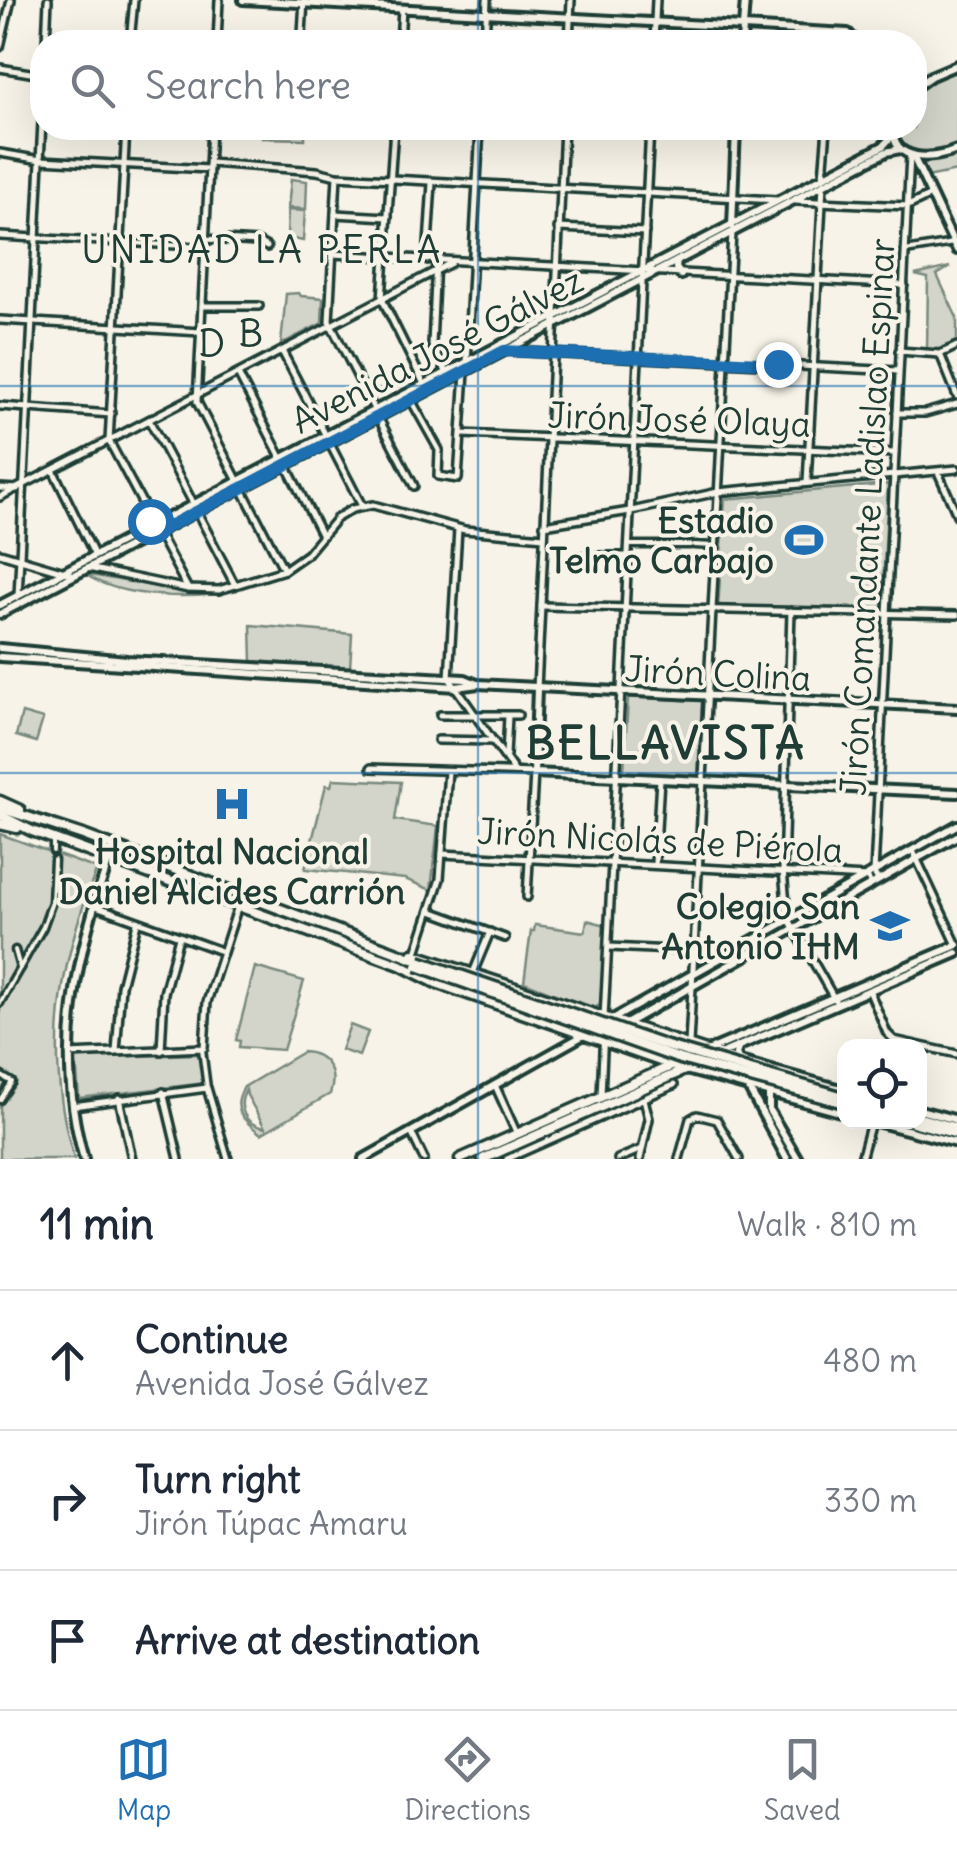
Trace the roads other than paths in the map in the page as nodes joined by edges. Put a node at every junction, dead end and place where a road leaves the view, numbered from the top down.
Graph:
1 (10, 0) edge
2 (48, 0) edge
3 (134, 0) edge
4 (219, 0) edge
5 (242, 0) edge
6 (487, 0) edge
7 (571, 0) edge
8 (656, 0) edge
9 (745, 0) edge
10 (304, 2) edge
11 (402, 9) junction
12 (486, 13) junction
13 (570, 18) junction
14 (655, 22) junction
15 (743, 28) junction
16 (47, 30) edge
17 (131, 30) edge
18 (217, 30) edge
19 (302, 30) edge
20 (401, 30) edge
21 (485, 30) edge
22 (570, 30) edge
23 (655, 30) edge
24 (788, 30) edge
25 (0, 48) edge
26 (957, 65) edge
27 (0, 68) edge
28 (30, 73) edge
29 (927, 81) edge
30 (42, 140) edge
31 (125, 140) edge
32 (210, 140) edge
33 (393, 140) edge
34 (479, 140) edge
35 (563, 140) edge
36 (649, 140) edge
37 (735, 140) edge
38 (825, 140) edge
39 (888, 140) edge
40 (896, 140) edge
41 (900, 150) junction
42 (957, 150) edge
43 (0, 154) edge
44 (911, 156) junction
45 (41, 160) junction
46 (124, 165) junction
47 (209, 166) junction
48 (337, 176) junction
49 (390, 178) junction
50 (432, 181) junction
51 (823, 181) junction
52 (477, 183) junction
53 (561, 187) junction
54 (646, 192) junction
55 (931, 195) junction
56 (733, 198) junction
57 (780, 200) junction
58 (792, 201) junction
59 (822, 203) junction
60 (908, 206) junction
61 (334, 214) junction
62 (388, 217) junction
63 (558, 228) junction
64 (732, 229) junction
65 (644, 232) junction
66 (0, 236) edge
67 (36, 238) junction
68 (120, 242) junction
69 (205, 243) junction
70 (955, 246) edge
71 (267, 247) dead end
72 (905, 251) junction
73 (332, 254) junction
74 (386, 257) junction
75 (427, 260) junction
76 (436, 260) junction
77 (454, 261) junction
78 (473, 261) junction
79 (677, 261) junction
80 (557, 268) junction
81 (435, 272) junction
82 (654, 273) junction
83 (682, 275) junction
84 (642, 276) junction
85 (728, 276) junction
86 (818, 281) junction
87 (904, 285) junction
88 (382, 300) junction
89 (202, 306) junction
90 (259, 306) dead end
91 (0, 320) edge
92 (32, 322) junction
93 (553, 322) junction
94 (330, 326) junction
95 (116, 328) junction
96 (201, 332) junction
97 (957, 346) edge
98 (282, 351) junction
99 (504, 351) junction
100 (900, 351) junction
101 (551, 352) junction
102 (940, 354) junction
103 (638, 357) junction
104 (724, 362) junction
105 (813, 366) junction
106 (466, 367) junction
107 (898, 371) junction
108 (447, 373) junction
109 (238, 374) junction
110 (426, 388) junction
111 (198, 395) junction
112 (957, 396) edge
113 (411, 400) junction
114 (957, 404) edge
115 (0, 406) edge
116 (28, 408) junction
117 (897, 413) junction
118 (111, 414) junction
119 (376, 414) junction
120 (149, 420) junction
121 (462, 434) junction
122 (548, 438) junction
123 (328, 439) junction
124 (109, 441) junction
125 (634, 442) junction
126 (720, 446) junction
127 (809, 449) junction
128 (895, 453) junction
129 (284, 462) junction
130 (957, 469) edge
131 (53, 470) junction
132 (938, 471) junction
133 (894, 476) junction
134 (807, 483) junction
135 (240, 485) junction
136 (414, 486) dead end
137 (20, 487) junction
138 (0, 488) edge
139 (718, 492) junction
140 (0, 498) edge
141 (362, 506) junction
142 (195, 508) junction
143 (631, 510) junction
144 (957, 515) edge
145 (544, 525) junction
146 (156, 529) junction
147 (458, 529) junction
148 (322, 536) junction
149 (544, 537) junction
150 (629, 545) junction
151 (714, 546) junction
152 (0, 553) edge
153 (95, 556) junction
154 (580, 556) dead end
155 (628, 556) junction
156 (20, 558) junction
157 (88, 568) junction
158 (284, 570) junction
159 (66, 572) junction
160 (75, 575) junction
161 (235, 586) junction
162 (188, 589) junction
163 (19, 600) junction
164 (0, 606) edge
165 (541, 606) junction
166 (626, 608) junction
167 (710, 610) junction
168 (791, 611) junction
169 (0, 614) edge
170 (885, 614) junction
171 (957, 615) edge
172 (0, 648) edge
173 (0, 657) edge
174 (210, 668) junction
175 (449, 678) junction
176 (411, 680) junction
177 (478, 684) junction
178 (456, 686) junction
179 (536, 690) junction
180 (622, 694) junction
181 (707, 698) junction
182 (788, 701) junction
183 (880, 705) junction
184 (957, 708) edge
185 (477, 714) junction
186 (440, 715) dead end
187 (508, 715) junction
188 (518, 715) dead end
189 (438, 740) dead end
190 (494, 741) junction
191 (506, 758) junction
192 (371, 768) dead end
193 (448, 770) junction
194 (515, 772) junction
195 (534, 773) junction
196 (618, 777) junction
197 (660, 779) junction
198 (703, 781) junction
199 (786, 784) junction
200 (878, 788) junction
201 (957, 793) edge
202 (2, 812) edge
203 (957, 825) edge
204 (957, 836) edge
205 (53, 839) junction
206 (114, 846) junction
207 (53, 851) dead end
208 (442, 854) junction
209 (915, 854) junction
210 (528, 858) junction
211 (54, 860) dead end
212 (109, 860) junction
213 (613, 861) junction
214 (655, 863) junction
215 (698, 866) junction
216 (783, 870) junction
217 (872, 878) junction
218 (526, 897) dead end
219 (94, 906) junction
220 (238, 906) junction
221 (431, 910) junction
222 (138, 922) junction
223 (791, 924) junction
224 (490, 932) junction
225 (179, 937) junction
226 (505, 938) dead end
227 (957, 945) edge
228 (610, 947) junction
229 (14, 950) dead end
230 (221, 951) junction
231 (694, 951) junction
232 (957, 953) edge
233 (417, 960) junction
234 (400, 965) junction
235 (20, 968) junction
236 (474, 974) junction
237 (693, 979) junction
238 (869, 990) junction
239 (836, 1001) junction
240 (0, 1002) edge
241 (607, 1019) junction
242 (624, 1025) junction
243 (585, 1034) junction
244 (891, 1039) edge
245 (604, 1042) junction
246 (739, 1046) junction
247 (689, 1047) junction
248 (203, 1048) junction
249 (927, 1049) edge
250 (160, 1051) junction
251 (116, 1052) junction
252 (705, 1052) junction
253 (69, 1054) junction
254 (957, 1054) edge
255 (718, 1055) junction
256 (739, 1061) junction
257 (672, 1066) junction
258 (686, 1070) junction
259 (776, 1071) junction
260 (0, 1075) edge
261 (494, 1084) junction
262 (674, 1085) dead end
263 (207, 1088) junction
264 (748, 1088) junction
265 (163, 1092) junction
266 (768, 1093) junction
267 (837, 1094) edge
268 (837, 1095) edge
269 (601, 1096) junction
270 (119, 1098) junction
271 (644, 1099) junction
272 (0, 1100) edge
273 (72, 1106) junction
274 (837, 1111) edge
275 (927, 1119) edge
276 (927, 1119) edge
277 (957, 1127) edge
278 (872, 1129) edge
279 (902, 1129) edge
280 (412, 1132) junction
281 (517, 1134) junction
282 (957, 1143) edge
283 (642, 1150) junction
284 (509, 1156) edge
285 (472, 1157) edge
286 (84, 1159) edge
287 (132, 1159) edge
288 (179, 1159) edge
289 (228, 1159) edge
290 (363, 1159) edge
291 (424, 1159) edge
292 (460, 1159) edge
293 (484, 1159) edge
294 (618, 1159) edge
295 (640, 1159) edge
296 (679, 1159) edge
297 (738, 1159) edge
298 (787, 1159) edge
299 (798, 1159) edge
300 (861, 1159) edge

1 - 25 street
2 - 16 street
3 - 17 street
4 - 18 street
5 - 10 main road
6 - 12 street
7 - 13 street
8 - 14 street
9 - 15 main road
10 - 11 main road
10 - 19 street
11 - 12 main road
11 - 20 street
12 - 13 main road
12 - 21 street
13 - 14 main road
13 - 22 street
14 - 15 main road
14 - 23 street
15 - 24 main road
26 - 29 main road
27 - 28 street
30 - 45 street
31 - 46 street
32 - 47 street
33 - 49 street
34 - 52 street
35 - 53 street
36 - 54 street
37 - 56 main road
38 - 51 street
39 - 51 main road, Avenida José Gálvez
40 - 41 main road
41 - 44 main road
41 - 51 main road, Avenida José Gálvez
42 - 44 main road
43 - 45 street
44 - 55 main road
44 - 60 street, Jirón Comandante Ladislao Espinar
45 - 46 street
45 - 67 street
46 - 47 street
46 - 68 street
47 - 48 street
47 - 69 street
48 - 49 street
48 - 61 street
49 - 50 street
49 - 62 street
50 - 52 street
50 - 75 street
51 - 57 main road, Avenida José Gálvez
51 - 58 main road, Avenida José Gálvez
51 - 59 street
52 - 53 street
52 - 78 street
53 - 54 street
53 - 63 street
54 - 56 street
54 - 65 street
55 - 60 street
55 - 70 main road
56 - 57 street
56 - 64 main road
57 - 64 main road, Avenida José Gálvez
58 - 59 street
58 - 64 main road, Avenida José Gálvez
59 - 60 street
59 - 86 street
60 - 72 street, Jirón Comandante Ladislao Espinar
61 - 62 street
61 - 73 street
62 - 74 street
63 - 65 street
63 - 80 street
64 - 79 main road, Avenida José Gálvez
64 - 84 main road, Avenida José Gálvez
64 - 85 street
65 - 84 street
66 - 67 street
67 - 68 street
67 - 92 street
68 - 69 street
68 - 95 street
69 - 71 street
69 - 89 street
70 - 72 street
72 - 87 street, Jirón Comandante Ladislao Espinar
73 - 74 street
73 - 94 street
74 - 75 street
74 - 88 street
75 - 76 street
76 - 77 street
76 - 81 street
77 - 78 street
77 - 81 street
78 - 80 street
78 - 106 street
79 - 82 main road, Avenida José Gálvez
79 - 83 main road
80 - 84 street
80 - 93 street
81 - 88 street
81 - 108 street
82 - 83 street
82 - 84 main road, Avenida José Gálvez
83 - 85 street
84 - 93 main road, Avenida José Gálvez
84 - 103 street
85 - 86 street
85 - 104 street
86 - 87 street
86 - 105 street
87 - 100 street, Jirón Comandante Ladislao Espinar
88 - 94 street
88 - 110 street
89 - 90 street
89 - 96 street
91 - 92 street
92 - 95 street
92 - 116 street
93 - 99 main road, Avenida José Gálvez
93 - 101 street
93 - 106 main road, Avenida José Gálvez
94 - 98 street
94 - 119 street
95 - 96 street
95 - 118 street
96 - 111 street
97 - 102 street
98 - 109 street
98 - 123 street
99 - 101 street
99 - 106 main road, Avenida José Gálvez
100 - 102 street
100 - 107 street, Jirón Comandante Ladislao Espinar
101 - 103 street
101 - 122 street
102 - 112 street
103 - 104 street
103 - 125 street
104 - 105 street
104 - 126 street
105 - 107 street
105 - 127 street
106 - 108 main road, Avenida José Gálvez
106 - 110 main road, Avenida José Gálvez
106 - 121 street
107 - 117 street, Jirón Comandante Ladislao Espinar
108 - 110 main road, Avenida José Gálvez
109 - 111 street
109 - 129 street
110 - 113 main road, Avenida José Gálvez
110 - 119 main road, Avenida José Gálvez
111 - 120 street
111 - 135 street
113 - 119 main road, Avenida José Gálvez
113 - 121 street
114 - 117 street
115 - 116 street
116 - 118 street
116 - 137 street
117 - 128 street, Jirón Comandante Ladislao Espinar
118 - 124 street
119 - 123 main road, Avenida José Gálvez
119 - 136 street
120 - 124 street
120 - 142 street
121 - 122 street, Jirón José Olaya
122 - 125 street, Jirón José Olaya
122 - 145 street
123 - 129 main road, Avenida José Gálvez
123 - 141 street
124 - 131 street
124 - 146 street
125 - 126 street, Jirón José Olaya
125 - 143 street
126 - 127 street, Jirón José Olaya
126 - 139 street
127 - 128 street, Jirón José Olaya
127 - 134 street
128 - 133 street, Jirón Comandante Ladislao Espinar
129 - 135 main road, Avenida José Gálvez
129 - 148 street
130 - 132 street
131 - 137 street
131 - 153 street
132 - 133 street
132 - 144 street
133 - 134 street
133 - 170 street, Jirón Comandante Ladislao Espinar
134 - 139 street
135 - 142 main road, Avenida José Gálvez
135 - 158 street
137 - 138 street
137 - 140 street
137 - 156 street
139 - 143 street
139 - 151 street
141 - 147 street
141 - 148 street
142 - 146 main road, Avenida José Gálvez
142 - 161 street
143 - 145 street
143 - 150 street
145 - 149 street
146 - 153 main road, Avenida José Gálvez
146 - 157 main road, Avenida José Gálvez
146 - 162 street
147 - 149 street
147 - 175 street
148 - 158 street
149 - 165 street
150 - 151 street
150 - 155 street
151 - 167 street
152 - 156 street
153 - 159 main road, Avenida José Gálvez
154 - 155 street
155 - 166 street
156 - 159 street
156 - 163 street
157 - 160 main road, Avenida José Gálvez
157 - 162 street
158 - 161 street
159 - 160 street
159 - 163 main road, Avenida José Gálvez
160 - 163 main road, Avenida José Gálvez
161 - 162 street
163 - 164 main road, Avenida José Gálvez
163 - 169 main road, Avenida José Gálvez
165 - 166 street
165 - 179 street
166 - 167 street
166 - 180 street
167 - 168 street
167 - 181 street
168 - 170 street
168 - 182 street
170 - 171 street
170 - 183 street, Jirón Comandante Ladislao Espinar
172 - 174 main road, Jirón Colina
173 - 174 main road, Jirón Colina
174 - 176 main road, Jirón Colina
175 - 176 main road, Jirón Colina
175 - 177 main road, Jirón Colina
175 - 178 street
176 - 178 main road, Jirón Colina
177 - 178 main road, Jirón Colina
177 - 179 main road, Jirón Colina
178 - 185 street
179 - 180 main road, Jirón Colina
179 - 195 main road
180 - 181 main road, Jirón Colina
180 - 196 street
181 - 182 main road, Jirón Colina
181 - 198 street
182 - 183 main road, Jirón Colina
182 - 199 street
183 - 184 main road, Jirón Colina
183 - 200 street, Jirón Comandante Ladislao Espinar
185 - 186 street
185 - 187 street
185 - 190 street
187 - 188 street
187 - 191 street
189 - 190 street
190 - 191 street
191 - 194 street
192 - 193 street
193 - 194 street
193 - 208 street
194 - 195 street
195 - 196 main road
195 - 210 street
196 - 197 main road
196 - 213 street
197 - 198 main road
197 - 214 street
198 - 199 main road
198 - 215 street
199 - 200 main road
199 - 216 street
200 - 201 main road
200 - 217 street, Jirón Comandante Ladislao Espinar
202 - 205 main road
202 - 206 main road
203 - 209 main road
204 - 209 main road
205 - 207 street
205 - 212 main road
206 - 212 main road
206 - 233 main road
208 - 210 street, Jirón Nicolás de Piérola
208 - 221 street
209 - 217 main road
209 - 227 street
210 - 213 street, Jirón Nicolás de Piérola
210 - 218 street
211 - 235 street
212 - 219 main road
212 - 220 main road
213 - 214 street, Jirón Nicolás de Piérola
213 - 228 street
214 - 215 street, Jirón Nicolás de Piérola
215 - 216 street, Jirón Nicolás de Piérola
215 - 231 street
216 - 217 street, Jirón Nicolás de Piérola
216 - 223 street
217 - 223 main road
219 - 222 street
219 - 253 main road
220 - 230 street
220 - 234 main road
221 - 224 street
221 - 233 street
222 - 225 street
222 - 251 street
223 - 237 main road
223 - 239 street
224 - 226 street
224 - 236 street
225 - 230 street
225 - 250 street
227 - 239 main road
228 - 231 street
228 - 241 street
229 - 235 street
230 - 248 street
231 - 237 street
232 - 238 main road
233 - 234 main road
233 - 236 main road
233 - 268 main road, bridge
234 - 243 main road
235 - 240 street
236 - 241 main road
237 - 241 main road
237 - 242 main road
237 - 247 street
238 - 239 main road
238 - 244 street
239 - 246 main road
239 - 252 main road
241 - 242 main road
241 - 245 street
242 - 245 main road
242 - 247 main road
243 - 245 main road
243 - 261 main road
245 - 257 main road
245 - 269 street
246 - 255 main road
246 - 256 main road
247 - 252 main road
248 - 250 street
248 - 263 street
249 - 254 street
250 - 251 street
251 - 253 street
252 - 255 main road
252 - 257 main road
253 - 273 main road
255 - 256 main road
255 - 258 main road
256 - 259 main road
257 - 258 main road
257 - 269 main road
258 - 264 main road
258 - 284 main road
259 - 266 main road
259 - 267 main road
260 - 272 street
261 - 280 main road
261 - 281 street
262 - 271 street
263 - 265 street
263 - 289 street
264 - 266 main road
264 - 298 main road
265 - 270 street
265 - 288 street
266 - 274 main road
266 - 299 main road
269 - 281 main road
270 - 273 street
270 - 287 street
271 - 283 street
271 - 284 street
273 - 286 main road
275 - 277 main road
276 - 277 main road
278 - 300 street
279 - 282 main road
280 - 290 main road
280 - 291 street
281 - 285 main road
283 - 294 street
283 - 295 street
284 - 293 main road
285 - 292 main road
296 - 297 street

